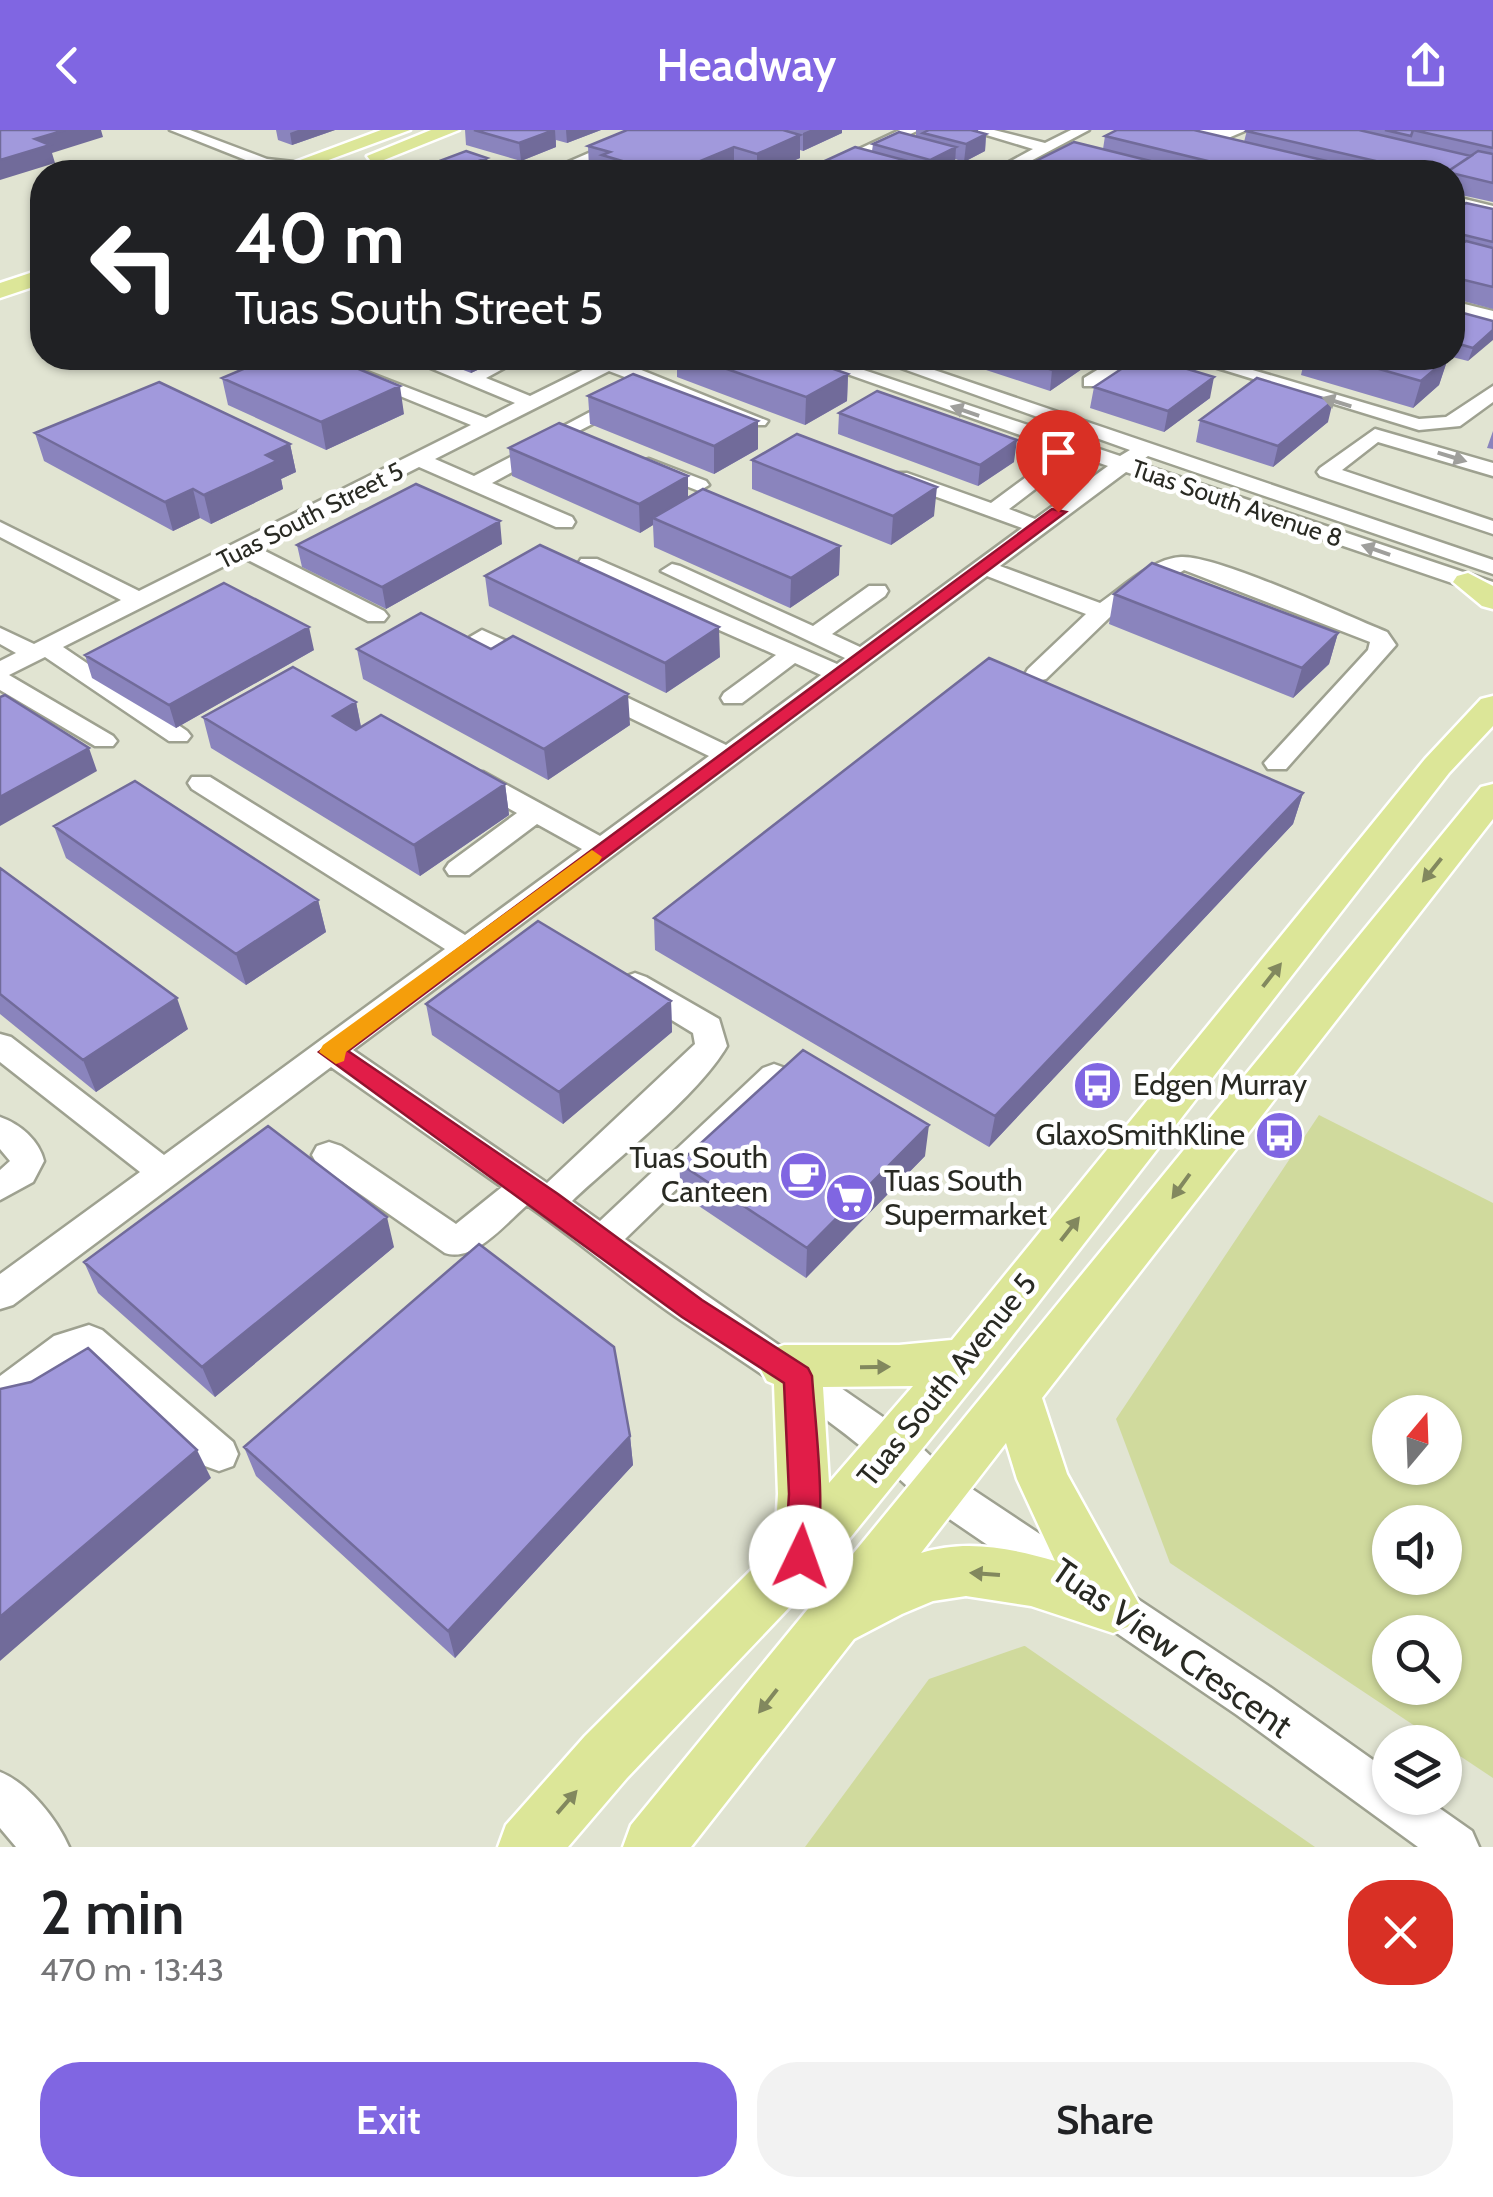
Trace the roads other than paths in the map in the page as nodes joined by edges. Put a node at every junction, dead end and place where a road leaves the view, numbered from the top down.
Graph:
1 (177, 130) edge
2 (400, 130) edge
3 (449, 130) edge
4 (654, 130) edge
5 (912, 130) edge
6 (977, 130) edge
7 (994, 130) edge
8 (1082, 130) edge
9 (1175, 132) edge
10 (1235, 139) edge
11 (1050, 146) junction
12 (389, 152) junction
13 (261, 160) edge
14 (308, 160) edge
15 (367, 160) edge
16 (382, 160) edge
17 (582, 160) edge
18 (845, 160) edge
19 (1023, 160) edge
20 (1465, 205) edge
21 (1493, 211) edge
22 (30, 260) edge
23 (0, 271) edge
24 (30, 280) edge
25 (0, 291) edge
26 (1465, 309) edge
27 (1493, 316) edge
28 (347, 370) edge
29 (454, 370) edge
30 (487, 370) edge
31 (602, 370) edge
32 (632, 370) edge
33 (681, 370) edge
34 (847, 370) edge
35 (917, 370) edge
36 (1108, 370) edge
37 (1233, 370) edge
38 (472, 377) junction
39 (657, 382) junction
40 (1091, 382) dead end
41 (1493, 392) edge
42 (629, 398) edge
43 (541, 417) junction
44 (758, 421) edge
45 (487, 425) junction
46 (1431, 428) junction
47 (600, 444) edge
48 (1412, 445) junction
49 (1145, 448) junction
50 (534, 452) edge
51 (633, 458) edge
52 (419, 460) junction
53 (1123, 464) junction
54 (1493, 470) edge
55 (882, 471) edge
56 (389, 475) junction
57 (1040, 476) dead end
58 (475, 484) junction
59 (699, 485) dead end
60 (421, 489) edge
61 (994, 510) junction
62 (564, 522) dead end
63 (1038, 527) junction
64 (0, 528) edge
65 (1493, 528) edge
66 (242, 549) junction
67 (589, 564) edge
68 (983, 567) junction
69 (672, 570) dead end
70 (1485, 573) edge
71 (877, 591) dead end
72 (1493, 600) edge
73 (140, 601) junction
74 (1102, 612) junction
75 (376, 616) dead end
76 (0, 635) edge
77 (815, 635) junction
78 (482, 637) dead end
79 (40, 650) junction
80 (792, 653) junction
81 (863, 657) junction
82 (0, 670) edge
83 (840, 674) junction
84 (1037, 674) edge
85 (0, 680) edge
86 (732, 698) dead end
87 (1493, 706) edge
88 (178, 736) dead end
89 (104, 741) dead end
90 (729, 756) junction
91 (1277, 763) dead end
92 (452, 766) edge
93 (200, 783) dead end
94 (1493, 794) edge
95 (536, 812) junction
96 (603, 849) junction
97 (459, 869) dead end
98 (466, 950) junction
99 (610, 970) edge
100 (0, 1045) edge
101 (331, 1052) junction
102 (774, 1076) edge
103 (0, 1130) edge
104 (330, 1155) dead end
105 (164, 1172) junction
106 (0, 1187) edge
107 (538, 1194) junction
108 (602, 1240) junction
109 (0, 1294) edge
110 (966, 1360) junction
111 (791, 1371) junction
112 (1016, 1395) junction
113 (0, 1398) edge
114 (892, 1445) junction
115 (219, 1454) dead end
116 (937, 1488) junction
117 (801, 1557) junction
118 (1114, 1606) junction
119 (829, 1625) junction
120 (0, 1794) edge
121 (46, 1847) edge
122 (528, 1847) edge
123 (653, 1847) edge
124 (1456, 1847) edge

1 - 13 street
2 - 14 main road
3 - 12 main road
4 - 17 street
5 - 18 street
6 - 11 street
7 - 11 street
8 - 11 street
9 - 10 street
11 - 19 street
12 - 15 main road
12 - 16 main road
20 - 21 street
22 - 23 main road
24 - 25 main road
26 - 27 street
28 - 45 street
29 - 38 street
30 - 38 street
31 - 43 street, Tuas South Street 5
32 - 39 street
33 - 39 street
53 -> 34 street, Tuas South Avenue 8
35 - 49 street, Tuas South Avenue 8
36 - 40 street
46 -> 37 street
38 - 43 street
39 - 44 street
41 - 46 street
42 - 43 street
43 - 45 street, Tuas South Street 5
43 - 47 street
45 - 52 street, Tuas South Street 5
46 - 48 street
48 -> 54 street
48 - 65 street
49 - 53 street
49 - 70 street, Tuas South Avenue 8
50 - 58 street
51 - 59 street
52 - 56 street, Tuas South Street 5
52 - 58 street
53 - 63 street
70 -> 53 street, Tuas South Avenue 8
55 - 61 street
56 - 60 street
56 - 66 street, Tuas South Street 5
57 - 61 street
58 - 62 street
61 - 63 street
63 - 68 street
64 - 73 street
66 - 73 street, Tuas South Street 5
66 - 75 street
67 - 80 street
68 - 74 street
68 - 81 street
69 - 77 street
70 - 72 main road
71 - 77 street
73 - 79 street, Tuas South Street 5
74 - 84 street
74 - 91 street
76 - 79 street
77 - 81 street
78 - 90 street
79 - 82 street, Tuas South Street 5
79 - 88 street
80 - 83 street
80 - 86 street
81 - 83 street
83 - 90 street
85 - 89 street
110 -> 87 main road, Tuas South Avenue 5
90 - 96 street
92 - 95 street
93 - 98 street
94 -> 112 main road, Tuas South Avenue 5
95 - 96 street
95 - 97 street
96 - 98 street
98 - 101 street
99 - 107 street
100 - 105 street
101 - 105 street
101 - 107 street
102 - 108 street
103 - 106 street
104 - 107 street
105 - 109 street
107 - 108 street
108 - 111 street
111 -> 110 main road
110 - 114 main road, Tuas South Avenue 5
111 - 114 street
111 - 117 main road
112 - 116 main road, Tuas South Avenue 5
112 - 118 main road
113 - 115 street
114 - 116 street, Tuas View Crescent
114 - 117 main road, Tuas South Avenue 5
116 - 118 street, Tuas View Crescent
116 - 119 main road, Tuas South Avenue 5
122 -> 117 main road, Tuas South Avenue 5
118 -> 119 main road
118 - 124 street, Tuas View Crescent
119 -> 123 main road, Tuas South Avenue 5
120 - 121 street

